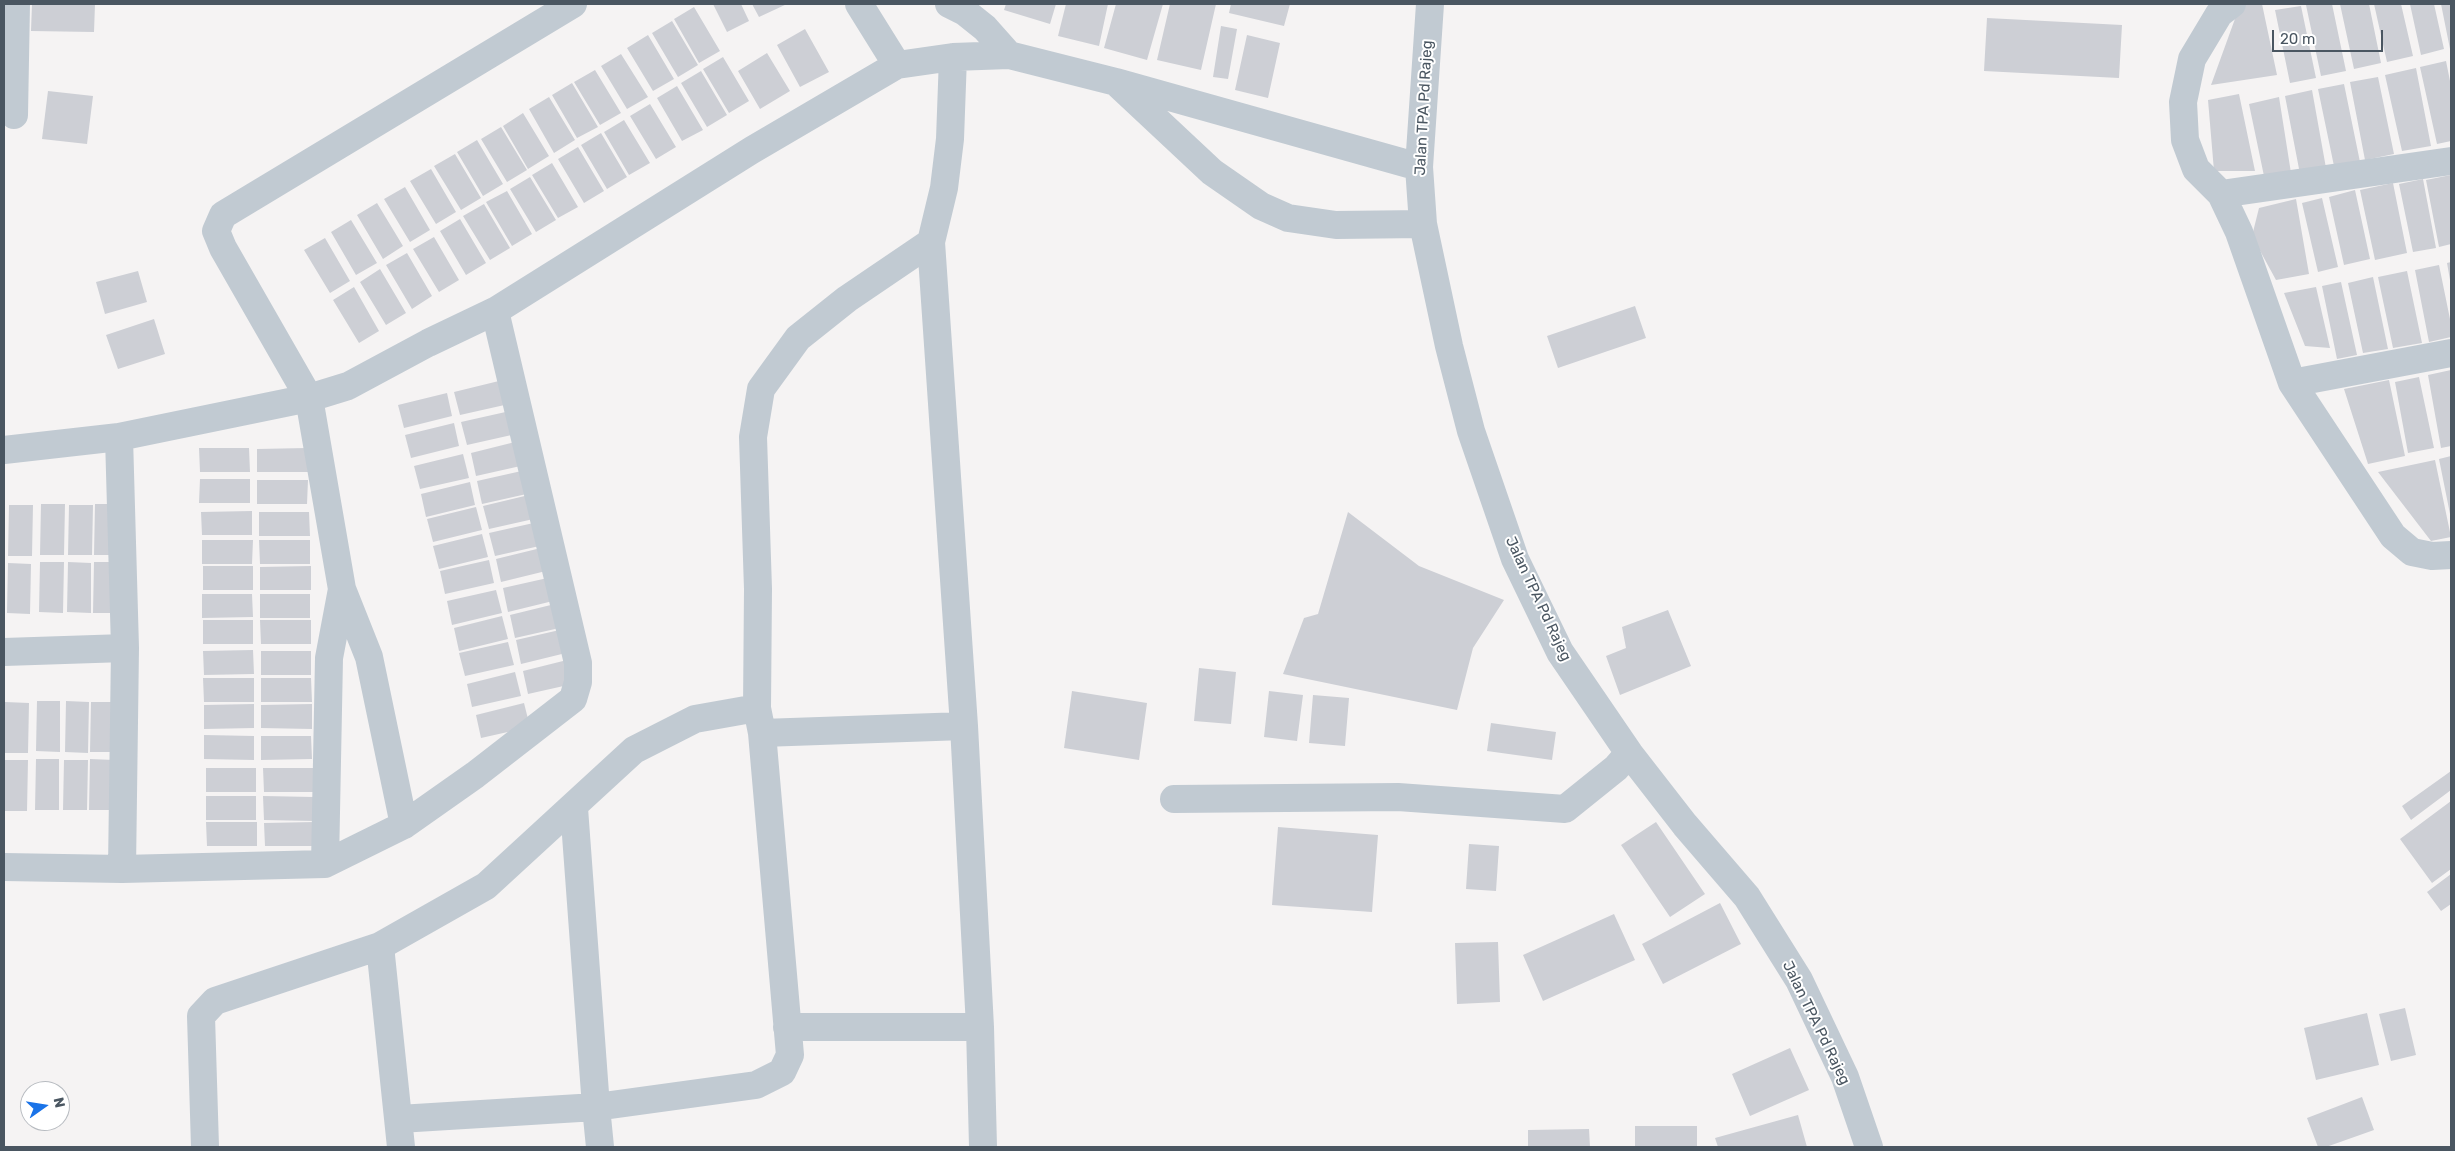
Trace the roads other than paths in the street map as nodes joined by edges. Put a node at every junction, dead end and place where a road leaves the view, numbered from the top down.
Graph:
1 (16, 4) edge
2 (573, 4) edge
3 (859, 4) edge
4 (949, 4) edge
5 (1430, 4) edge
6 (2232, 4) edge
7 (1009, 54) junction
8 (952, 58) junction
9 (897, 65) junction
10 (1116, 82) junction
11 (14, 115) dead end
12 (2451, 161) edge
13 (1419, 167) junction
14 (2221, 194) junction
15 (1423, 224) junction
16 (931, 242) junction
17 (495, 311) junction
18 (2451, 353) edge
19 (2292, 383) junction
20 (309, 398) junction
21 (119, 437) junction
22 (4, 450) edge
23 (2451, 555) edge
24 (342, 588) junction
25 (125, 648) junction
26 (4, 652) edge
27 (759, 720) junction
28 (964, 726) junction
29 (1629, 753) junction
30 (1174, 799) dead end
31 (574, 808) junction
32 (404, 825) junction
33 (325, 864) junction
34 (4, 867) edge
35 (122, 869) junction
36 (380, 946) junction
37 (787, 1027) junction
38 (980, 1027) junction
39 (596, 1107) junction
40 (399, 1119) junction
41 (204, 1147) edge
42 (401, 1147) edge
43 (600, 1147) edge
44 (982, 1147) edge
45 (1869, 1147) edge

1 - 11 street
2 - 20 street
3 - 9 street
4 - 7 street
5 - 13 street, Jalan TPA Pd Rajeg
6 - 14 street
7 - 8 street
7 - 10 street
8 - 9 street
8 - 16 street
9 - 17 street
10 - 13 street
10 - 15 street
12 - 14 street
13 - 15 street, Jalan TPA Pd Rajeg
14 - 19 street
15 - 29 street, Jalan TPA Pd Rajeg
16 - 27 street
16 - 28 street
17 - 20 street
17 - 32 street
18 - 19 street
19 - 23 street
20 - 21 street
20 - 24 street
21 - 22 street
21 - 25 street
24 - 32 street
24 - 33 street
25 - 26 street
25 - 35 street
27 - 28 street
27 - 31 street
27 - 37 street
28 - 38 street
29 - 30 street
29 - 45 street, Jalan TPA Pd Rajeg
31 - 36 street
31 - 39 street
32 - 33 street
33 - 35 street
34 - 35 street
36 - 40 street
36 - 41 street
37 - 38 street
37 - 39 street
38 - 44 street
39 - 40 street
39 - 43 street
40 - 42 street

